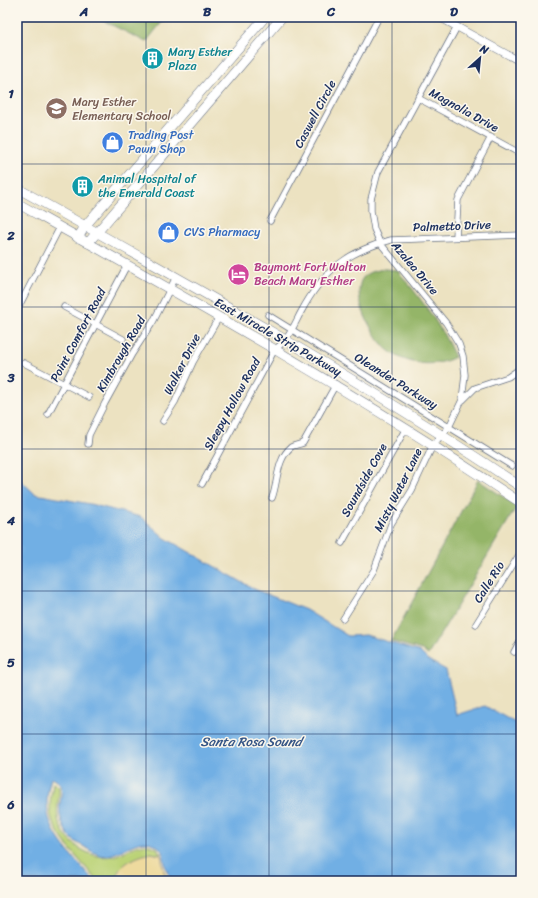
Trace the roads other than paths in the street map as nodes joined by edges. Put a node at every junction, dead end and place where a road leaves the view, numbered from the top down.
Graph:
1 (265, 17) edge
2 (282, 17) edge
3 (379, 17) edge
4 (439, 17) edge
5 (457, 26) junction
6 (521, 62) edge
7 (418, 98) junction
8 (491, 137) junction
9 (521, 154) edge
10 (17, 188) edge
11 (17, 203) edge
12 (270, 221) dead end
13 (85, 226) junction
14 (60, 227) junction
15 (97, 232) junction
16 (521, 235) edge
17 (456, 237) junction
18 (78, 238) junction
19 (88, 243) junction
20 (380, 243) junction
21 (127, 265) junction
22 (176, 277) junction
23 (170, 289) junction
24 (64, 307) dead end
25 (17, 310) edge
26 (268, 315) dead end
27 (219, 317) junction
28 (96, 324) junction
29 (292, 330) junction
30 (123, 339) dead end
31 (286, 340) junction
32 (275, 349) junction
33 (24, 363) dead end
34 (521, 368) edge
35 (64, 384) junction
36 (336, 384) junction
37 (89, 397) dead end
38 (462, 400) junction
39 (48, 414) dead end
40 (163, 421) dead end
41 (449, 427) junction
42 (406, 428) junction
43 (442, 435) junction
44 (88, 444) dead end
45 (433, 446) junction
46 (512, 466) dead end
47 (202, 484) dead end
48 (521, 488) edge
49 (272, 498) dead end
50 (521, 503) edge
51 (342, 543) dead end
52 (521, 552) edge
53 (344, 619) dead end
54 (476, 624) dead end
55 (521, 639) edge
56 (514, 652) dead end

1 - 13 main road
2 - 15 main road
3 - 12 street, Caswell Circle
4 - 5 street
5 - 6 street
5 - 7 street, Azalea Drive
7 - 8 street, Magnolia Drive
7 - 20 street, Azalea Drive
8 - 9 street, Magnolia Drive
8 - 17 street
10 - 13 main road, East Miracle Strip Parkway
11 - 14 main road, East Miracle Strip Parkway
13 - 15 main road, East Miracle Strip Parkway
13 - 18 main road
14 - 18 main road, East Miracle Strip Parkway
14 - 25 street
15 - 19 main road
15 - 22 main road, East Miracle Strip Parkway
16 - 17 street, Palmetto Drive
17 - 20 street, Palmetto Drive
18 - 19 main road, East Miracle Strip Parkway
19 - 21 main road, East Miracle Strip Parkway
20 - 29 street, Palmetto Drive
20 - 38 street, Azalea Drive
21 - 23 main road, East Miracle Strip Parkway
21 - 28 street, Point Comfort Road
22 - 23 street, Kimbrough Road
22 - 31 main road, East Miracle Strip Parkway
23 - 27 main road, East Miracle Strip Parkway
23 - 44 street, Kimbrough Road
24 - 28 street
26 - 29 street, Oleander Parkway
27 - 32 main road, East Miracle Strip Parkway
27 - 40 street, Walker Drive
28 - 30 street
28 - 35 street, Point Comfort Road
29 - 31 street, Palmetto Drive
29 - 41 street, Oleander Parkway
31 - 32 street, Sleepy Hollow Road
31 - 43 main road, East Miracle Strip Parkway
32 - 36 main road, East Miracle Strip Parkway
32 - 47 street, Sleepy Hollow Road
33 - 35 street
34 - 38 street
35 - 37 street
35 - 39 street, Point Comfort Road
36 - 42 main road, East Miracle Strip Parkway
36 - 49 street
38 - 41 street, Azalea Drive
41 - 43 street, Azalea Drive
41 - 46 street, Oleander Parkway
42 - 45 main road, East Miracle Strip Parkway
42 - 51 street, Soundside Cove
43 - 45 street, Misty Water Lane
43 - 48 main road, East Miracle Strip Parkway
45 - 50 main road, East Miracle Strip Parkway
45 - 53 street, Misty Water Lane
52 - 54 street, Calle Rio
55 - 56 street

